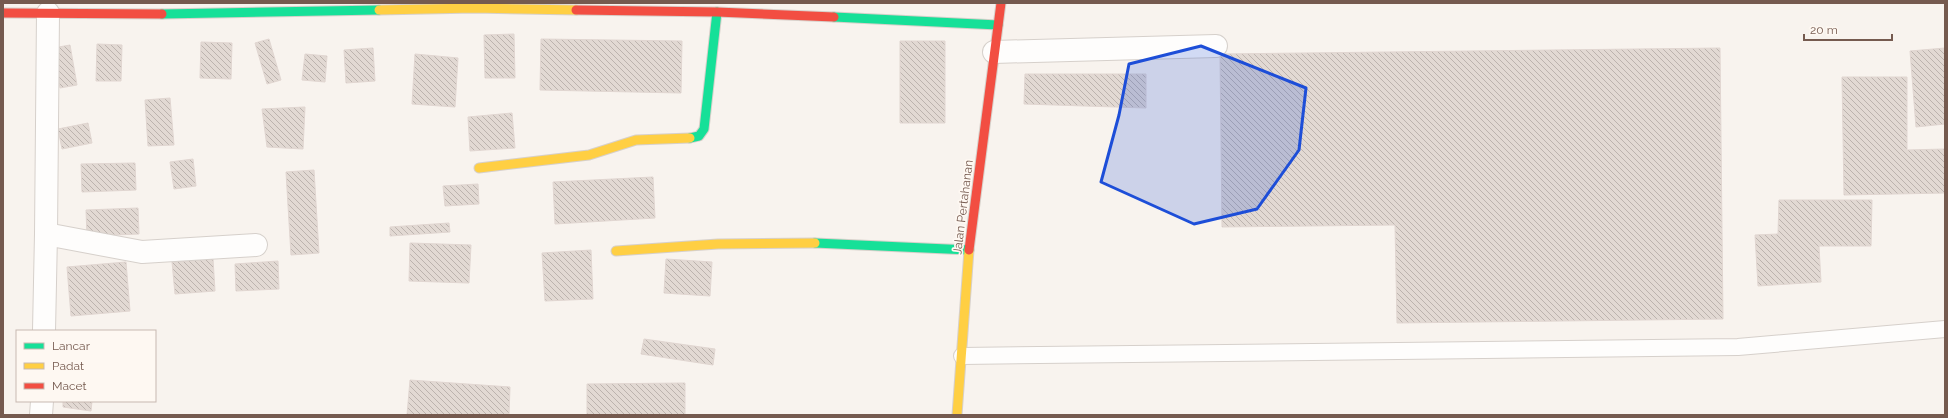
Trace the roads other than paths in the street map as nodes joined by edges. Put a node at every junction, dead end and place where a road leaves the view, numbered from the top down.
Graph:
1 (1000, 3) edge
2 (717, 12) junction
3 (3, 13) edge
4 (48, 13) junction
5 (998, 25) junction
6 (1216, 46) dead end
7 (994, 52) junction
8 (479, 168) dead end
9 (46, 234) junction
10 (256, 245) dead end
11 (616, 250) dead end
12 (969, 250) junction
13 (1945, 329) edge
14 (44, 330) edge
15 (962, 356) junction
16 (42, 402) edge
17 (41, 415) edge
18 (958, 415) edge

1 - 5 street, Jalan Pertahanan
2 - 4 street
2 - 5 street
2 - 8 street
3 - 4 street
4 - 9 street
5 - 7 street, Jalan Pertahanan
6 - 7 street
7 - 12 street, Jalan Pertahanan
9 - 10 street
9 - 14 street
11 - 12 street
12 - 15 street, Jalan Pertahanan
13 - 15 lane
15 - 18 street, Jalan Pertahanan
16 - 17 street

